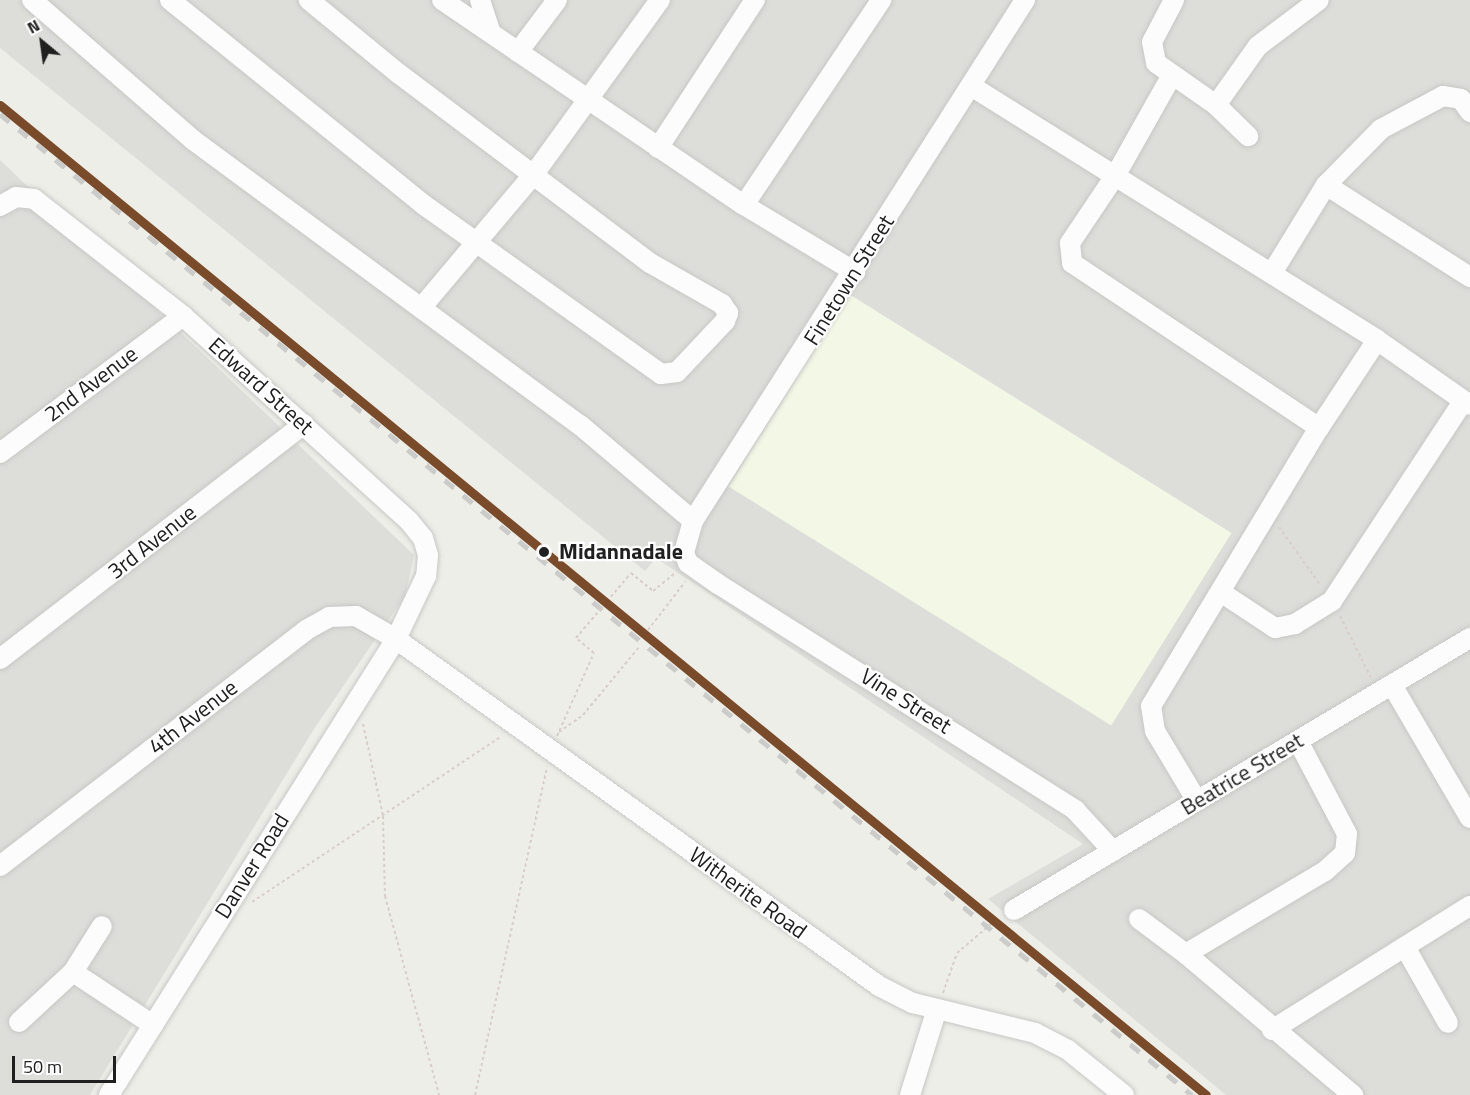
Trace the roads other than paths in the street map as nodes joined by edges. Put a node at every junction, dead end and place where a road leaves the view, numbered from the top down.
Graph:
1 (32, 0) edge
2 (170, 0) edge
3 (309, 0) edge
4 (442, 0) edge
5 (480, 0) edge
6 (557, 0) edge
7 (660, 0) edge
8 (881, 0) edge
9 (1025, 0) edge
10 (1173, 0) edge
11 (1319, 0) edge
12 (749, 2) edge
13 (490, 30) junction
14 (518, 52) junction
15 (1172, 75) junction
16 (971, 86) junction
17 (588, 98) junction
18 (1216, 105) junction
19 (1470, 112) edge
20 (1248, 136) dead end
21 (658, 148) junction
22 (534, 174) junction
23 (1115, 176) junction
24 (1326, 185) junction
25 (744, 205) junction
26 (0, 206) edge
27 (475, 241) junction
28 (855, 272) junction
29 (1272, 273) junction
30 (1470, 277) edge
31 (421, 308) junction
32 (183, 316) junction
33 (1377, 340) junction
34 (1466, 404) edge
35 (304, 424) junction
36 (1319, 428) junction
37 (0, 453) edge
38 (693, 521) junction
39 (692, 566) joint
40 (1222, 593) junction
41 (1470, 638) edge
42 (396, 639) junction
43 (0, 659) edge
44 (1392, 685) junction
45 (1298, 741) junction
46 (1197, 801) junction
47 (1470, 818) edge
48 (1113, 851) junction
49 (0, 866) edge
50 (1470, 906) edge
51 (1014, 910) road end
52 (1139, 919) dead end
53 (102, 926) dead end
54 (1405, 947) junction
55 (1186, 954) junction
56 (73, 972) junction
57 (937, 1009) junction
58 (20, 1022) dead end
59 (1448, 1023) dead end
60 (153, 1025) junction
61 (1272, 1030) junction
62 (109, 1095) edge
63 (910, 1095) edge
64 (1124, 1095) edge
65 (1353, 1095) edge

1 - 31 street
2 - 27 street
3 - 22 street
4 - 13 street
5 - 13 street
6 - 14 street
7 - 17 street
8 - 25 street
9 - 16 street, Finetown Street
10 - 15 street
11 - 18 street
12 - 21 street
13 - 14 street
14 - 17 street
15 - 18 street
15 - 23 street
16 - 23 street
16 - 28 street, Finetown Street
17 - 21 street
17 - 22 street
18 - 20 street
19 - 24 street
21 - 25 street
22 - 27 street
22 - 27 street
23 - 29 street
23 - 36 street
24 - 29 street
24 - 30 street
25 - 28 street
26 - 32 street, Edward Street
27 - 31 street
28 - 38 street, Finetown Street
29 - 33 street
31 - 38 street
32 - 35 street, Edward Street
32 - 37 street, 2nd Avenue
33 - 34 street
33 - 36 street
34 - 40 street
35 - 42 street, Edward Street
35 - 43 street, 3rd Avenue
36 - 40 street
38 - 39 street, Finetown Street
39 - 48 street, Vine Street
40 - 46 street
41 - 44 street, Beatrice Street
42 - 49 street, 4th Avenue
42 - 57 street, Witherite Road
42 - 60 street, Danver Road
44 - 45 street, Beatrice Street
44 - 47 street
45 - 46 street, Beatrice Street
45 - 55 street
46 - 48 street, Beatrice Street
48 - 51 street, Beatrice Street
50 - 54 street
52 - 55 street
53 - 56 street
54 - 59 street
54 - 61 street
55 - 61 street
56 - 58 street
56 - 60 street
57 - 63 street
57 - 64 street, Witherite Road
60 - 62 street, Danver Road
61 - 65 street

